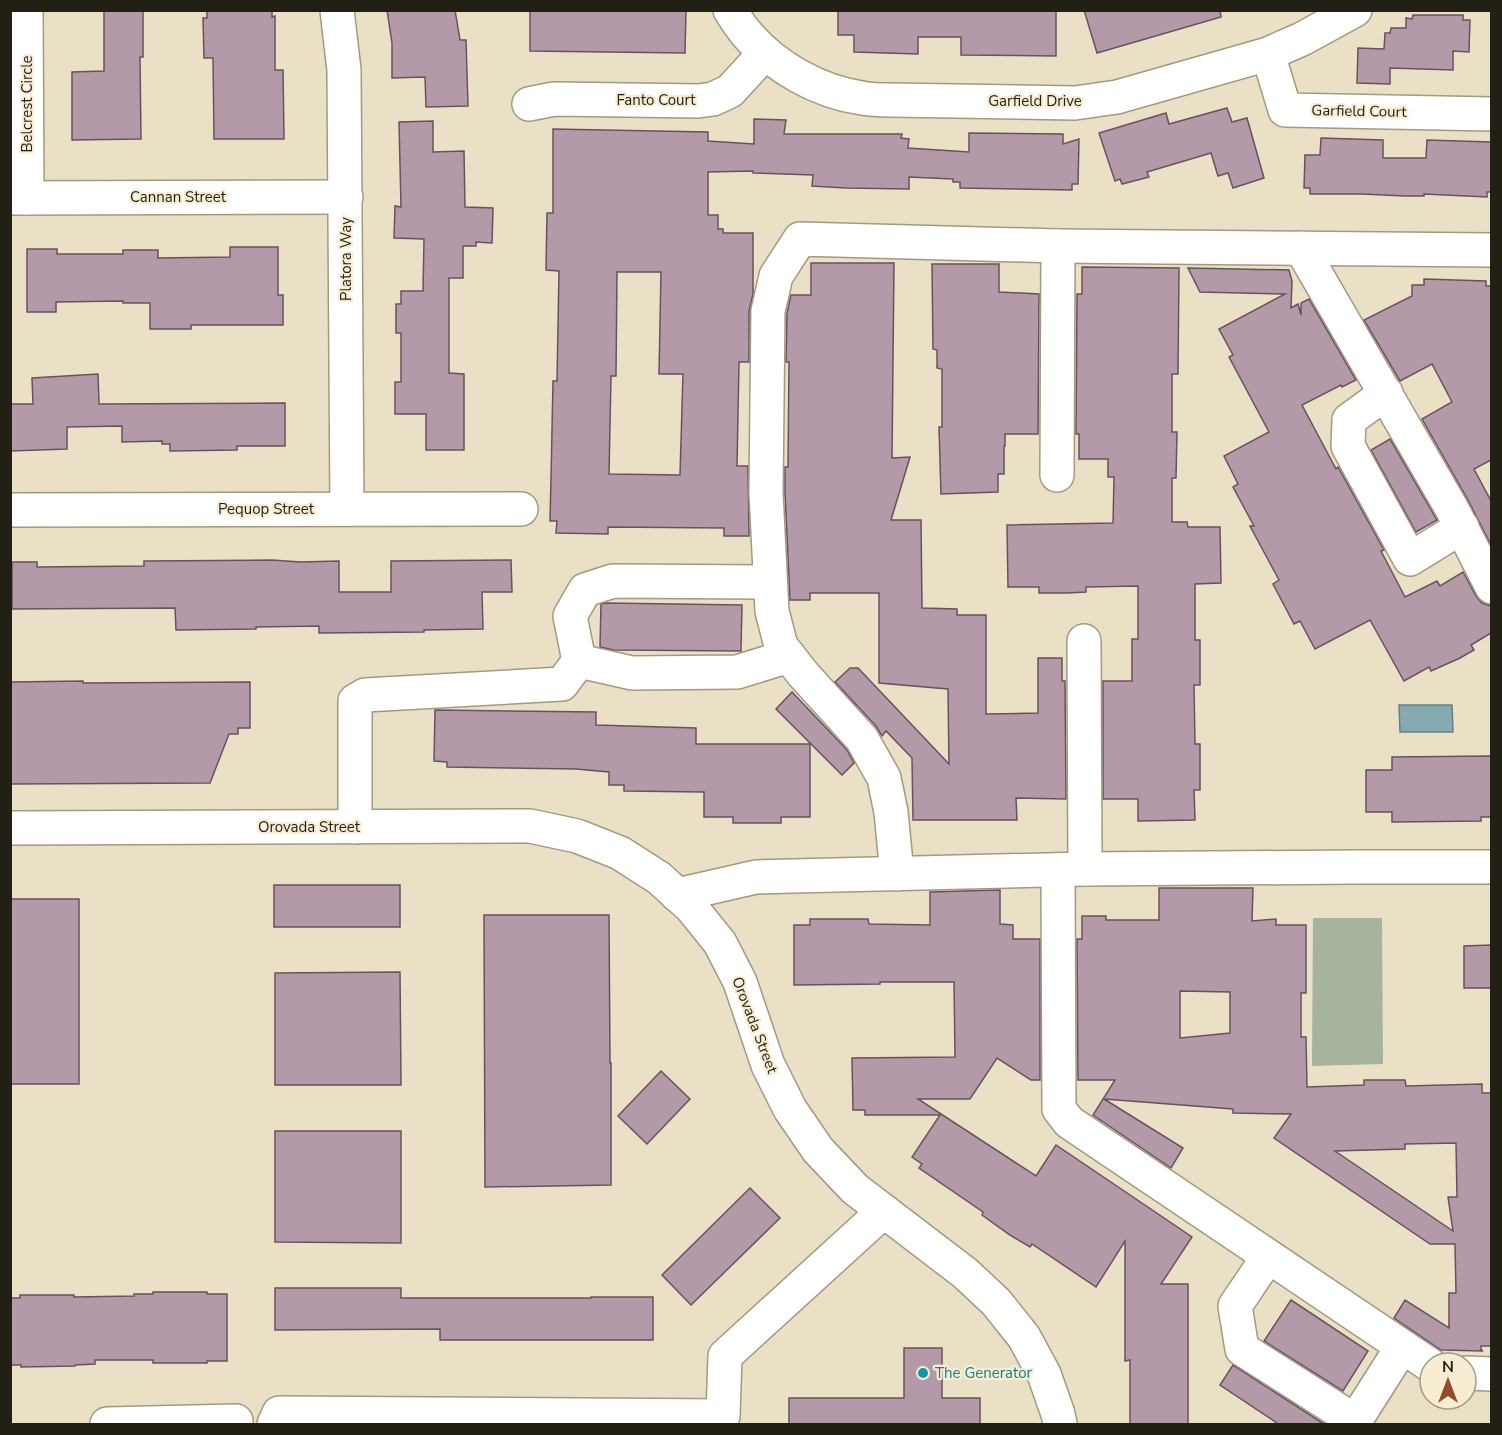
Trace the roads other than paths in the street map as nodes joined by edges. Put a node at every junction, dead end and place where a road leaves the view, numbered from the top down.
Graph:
1 (26, 10) edge
2 (337, 10) edge
3 (730, 10) edge
4 (1355, 10) edge
5 (765, 53) junction
6 (1268, 54) junction
7 (529, 104) dead end
8 (1491, 114) edge
9 (346, 197) junction
10 (19, 198) edge
11 (1059, 246) junction
12 (1301, 248) junction
13 (1491, 250) edge
14 (1386, 393) junction
15 (1057, 475) dead end
16 (346, 509) junction
17 (521, 509) dead end
18 (10, 510) edge
19 (1462, 527) junction
20 (770, 582) junction
21 (1491, 587) edge
22 (1084, 641) dead end
23 (789, 656) junction
24 (579, 661) junction
25 (355, 827) junction
26 (10, 828) edge
27 (1491, 867) edge
28 (1072, 870) junction
29 (897, 874) junction
30 (677, 895) junction
31 (884, 1211) junction
32 (1268, 1257) junction
33 (1402, 1347) junction
34 (1418, 1357) edge
35 (236, 1421) dead end
36 (107, 1425) edge
37 (274, 1425) edge
38 (1060, 1425) edge

1 - 10 street, Belcrest Circle
2 - 9 street, Platora Way
3 - 5 street, Garfield Drive
4 - 6 street, Garfield Drive
5 - 6 street, Garfield Drive
5 - 7 street, Fanto Court
6 - 8 street, Garfield Court
9 - 10 street, Cannan Street
9 - 16 street, Platora Way
11 - 12 street
11 - 15 street
11 - 20 street
12 - 13 street
12 - 14 street
14 - 19 street
14 - 19 street
16 - 17 street, Pequop Street
16 - 18 street, Pequop Street
19 - 21 street
20 - 23 street
20 - 24 street
22 - 28 street
23 - 24 street
23 - 29 street
24 - 25 street
25 - 26 street, Orovada Street
25 - 30 street, Orovada Street
27 - 28 street
28 - 29 street
28 - 32 street
29 - 30 street
30 - 31 street, Orovada Street
31 - 37 street
31 - 38 street, Orovada Street
32 - 33 street
32 - 33 street
33 - 34 street
35 - 36 street

